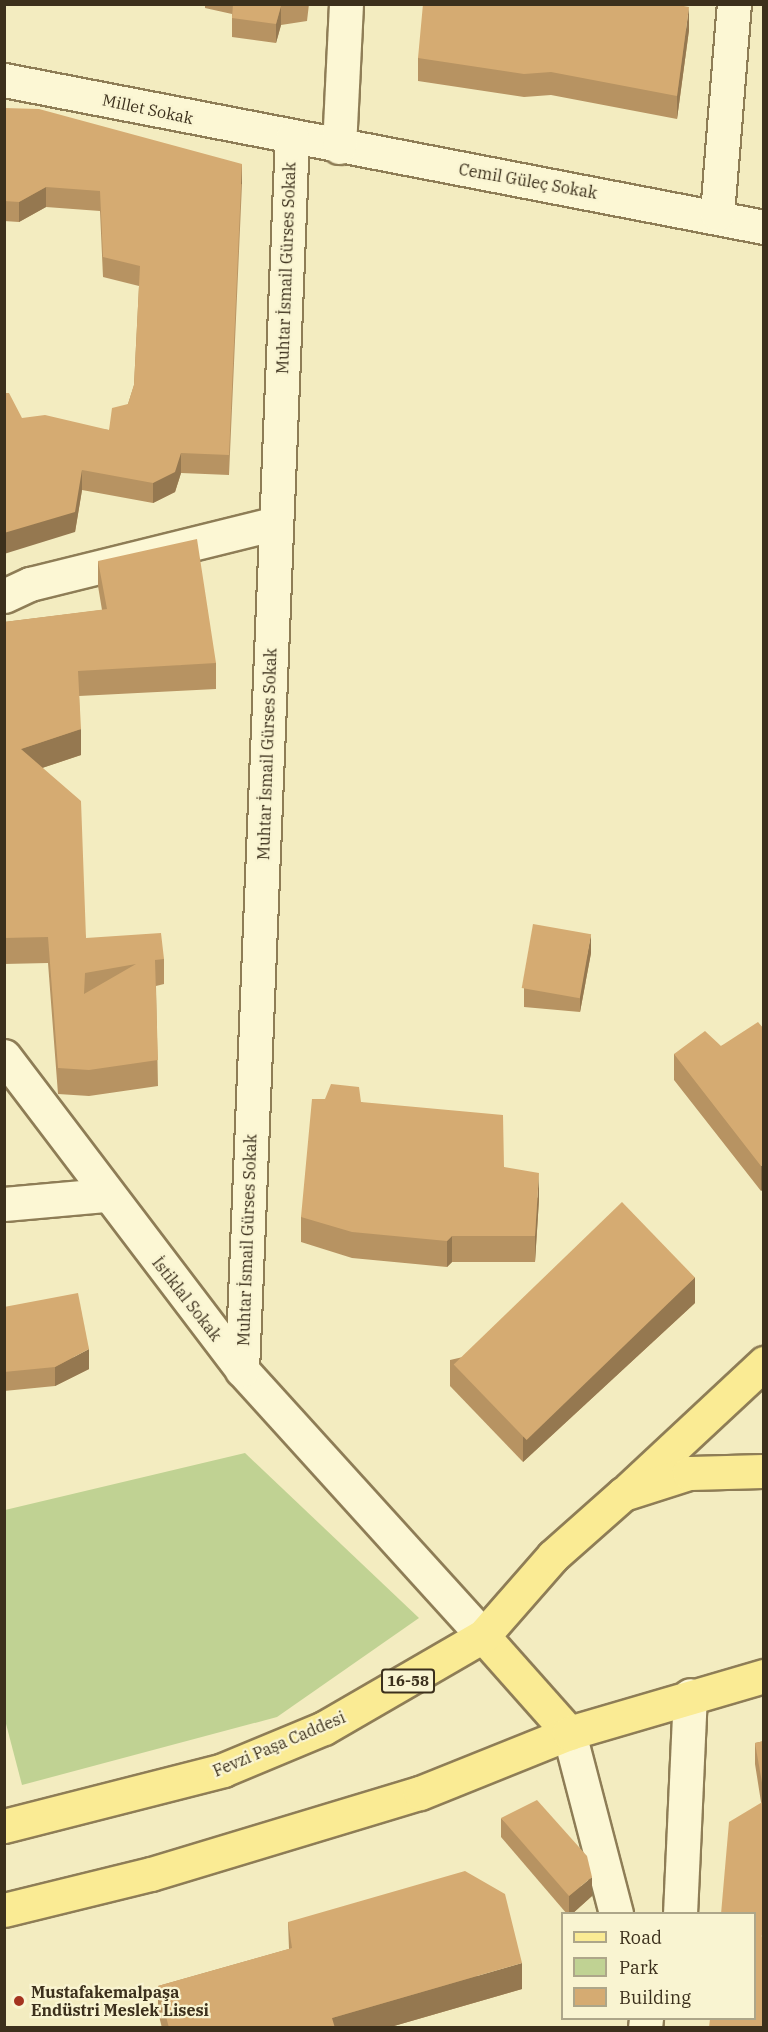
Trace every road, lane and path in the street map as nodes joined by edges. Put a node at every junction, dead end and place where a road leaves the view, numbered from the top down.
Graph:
1 (346, 4) edge
2 (734, 4) edge
3 (4, 65) edge
4 (5, 80) edge
5 (292, 138) junction
6 (339, 147) junction
7 (717, 214) junction
8 (764, 227) edge
9 (276, 523) junction
10 (4, 596) edge
11 (4, 1056) edge
12 (105, 1195) junction
13 (4, 1204) edge
14 (764, 1363) edge
15 (242, 1370) junction
16 (764, 1471) edge
17 (623, 1494) junction
18 (483, 1636) junction
19 (764, 1676) edge
20 (690, 1695) junction
21 (568, 1733) junction
22 (4, 1826) edge
23 (4, 1910) edge
24 (615, 1912) edge
25 (680, 1912) edge

1 - 6 street
2 - 7 street
3 - 4 street
4 - 5 street, Millet Sokak
5 - 6 street, Cemil Güleç Sokak
5 - 9 street, Muhtar İsmail Gürses Sokak
6 - 7 street, Cemil Güleç Sokak
7 - 8 street, Cemil Güleç Sokak
9 - 10 street
9 - 15 street, Muhtar İsmail Gürses Sokak
11 - 12 street, İstiklal Sokak
12 - 13 street
12 - 15 street, İstiklal Sokak
14 - 17 main road
15 - 18 street, İstiklal Sokak
16 - 17 main road, Fevzi Paşa Caddesi / 16-58
17 - 18 main road, Fevzi Paşa Caddesi / 16-58
18 - 21 main road
18 - 22 main road, Fevzi Paşa Caddesi / 16-58
19 - 20 main road
20 - 21 main road
20 - 25 street
21 - 23 main road
21 - 24 street

